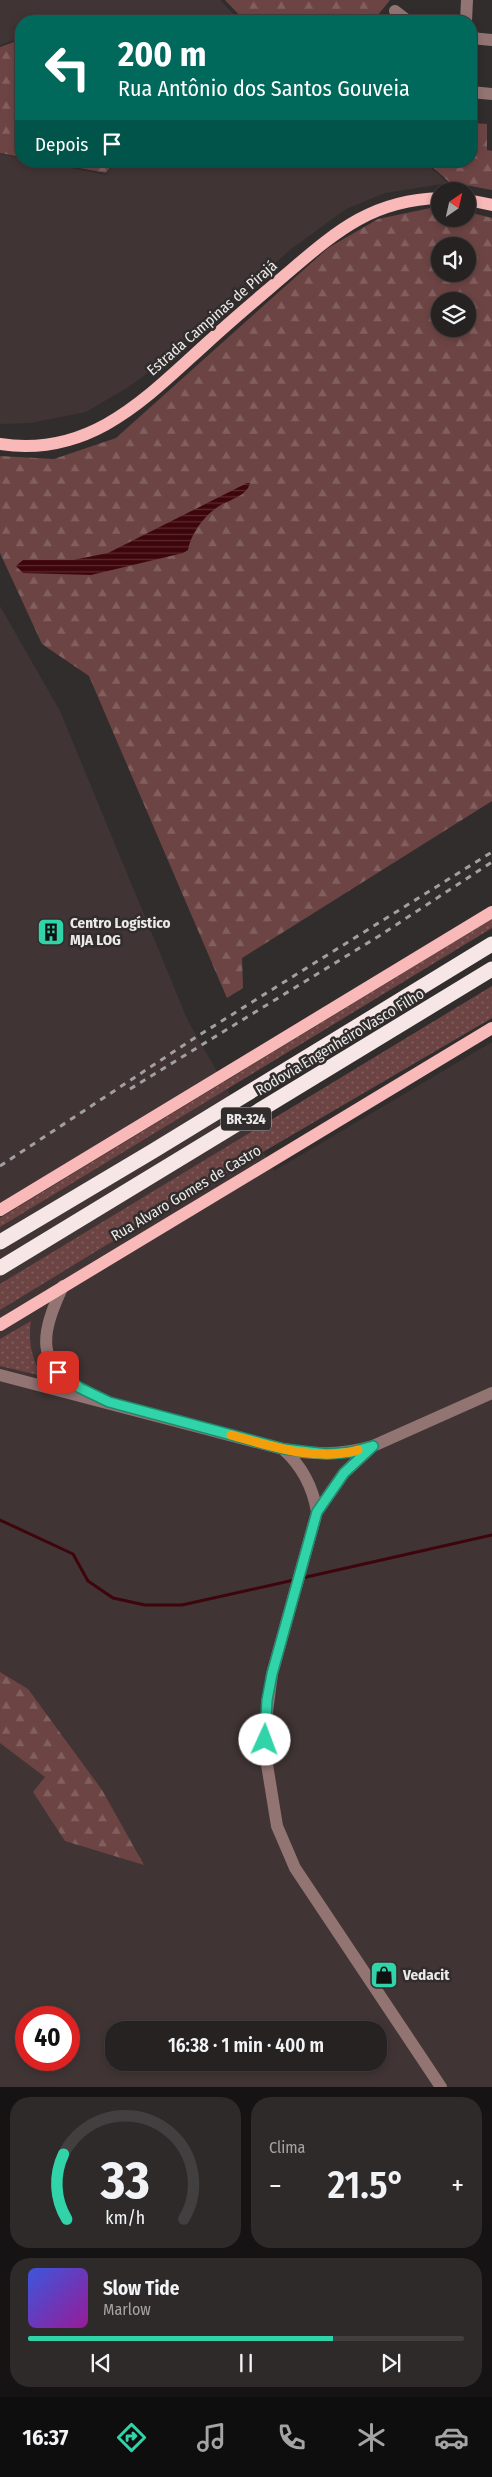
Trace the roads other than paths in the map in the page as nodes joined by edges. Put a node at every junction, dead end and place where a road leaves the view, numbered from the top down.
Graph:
1 (467, 0) edge
2 (395, 11) dead end
3 (400, 15) edge
4 (466, 15) edge
5 (477, 39) edge
6 (492, 40) edge
7 (477, 93) edge
8 (492, 94) edge
9 (431, 199) edge
10 (476, 202) edge
11 (492, 205) edge
12 (0, 444) edge
13 (492, 912) edge
14 (492, 944) edge
15 (492, 970) edge
16 (492, 1028) edge
17 (0, 1210) edge
18 (0, 1242) edge
19 (0, 1268) edge
20 (63, 1286) junction
21 (0, 1325) edge
22 (0, 1374) edge
23 (492, 1392) edge
24 (109, 1402) junction
25 (373, 1446) junction
26 (284, 1449) junction
27 (317, 1512) junction
28 (441, 2087) edge

1 - 4 street
2 - 3 street
5 - 6 street
7 - 8 street
9 - 12 main road, Estrada Campinas de Pirajá
10 - 11 main road
13 - 17 main road
14 - 18 highway, Rodovia Engenheiro Vasco Filho / BR-324
15 - 19 highway, Rodovia Engenheiro Vasco Filho / BR-324
16 - 20 main road, Rua Alvaro Gomes de Castro
20 - 21 main road, Rua Alvaro Gomes de Castro
20 - 24 street
22 - 24 street
23 - 25 street
24 - 26 street
25 - 26 street
25 - 27 street
26 - 27 street
27 - 28 street

